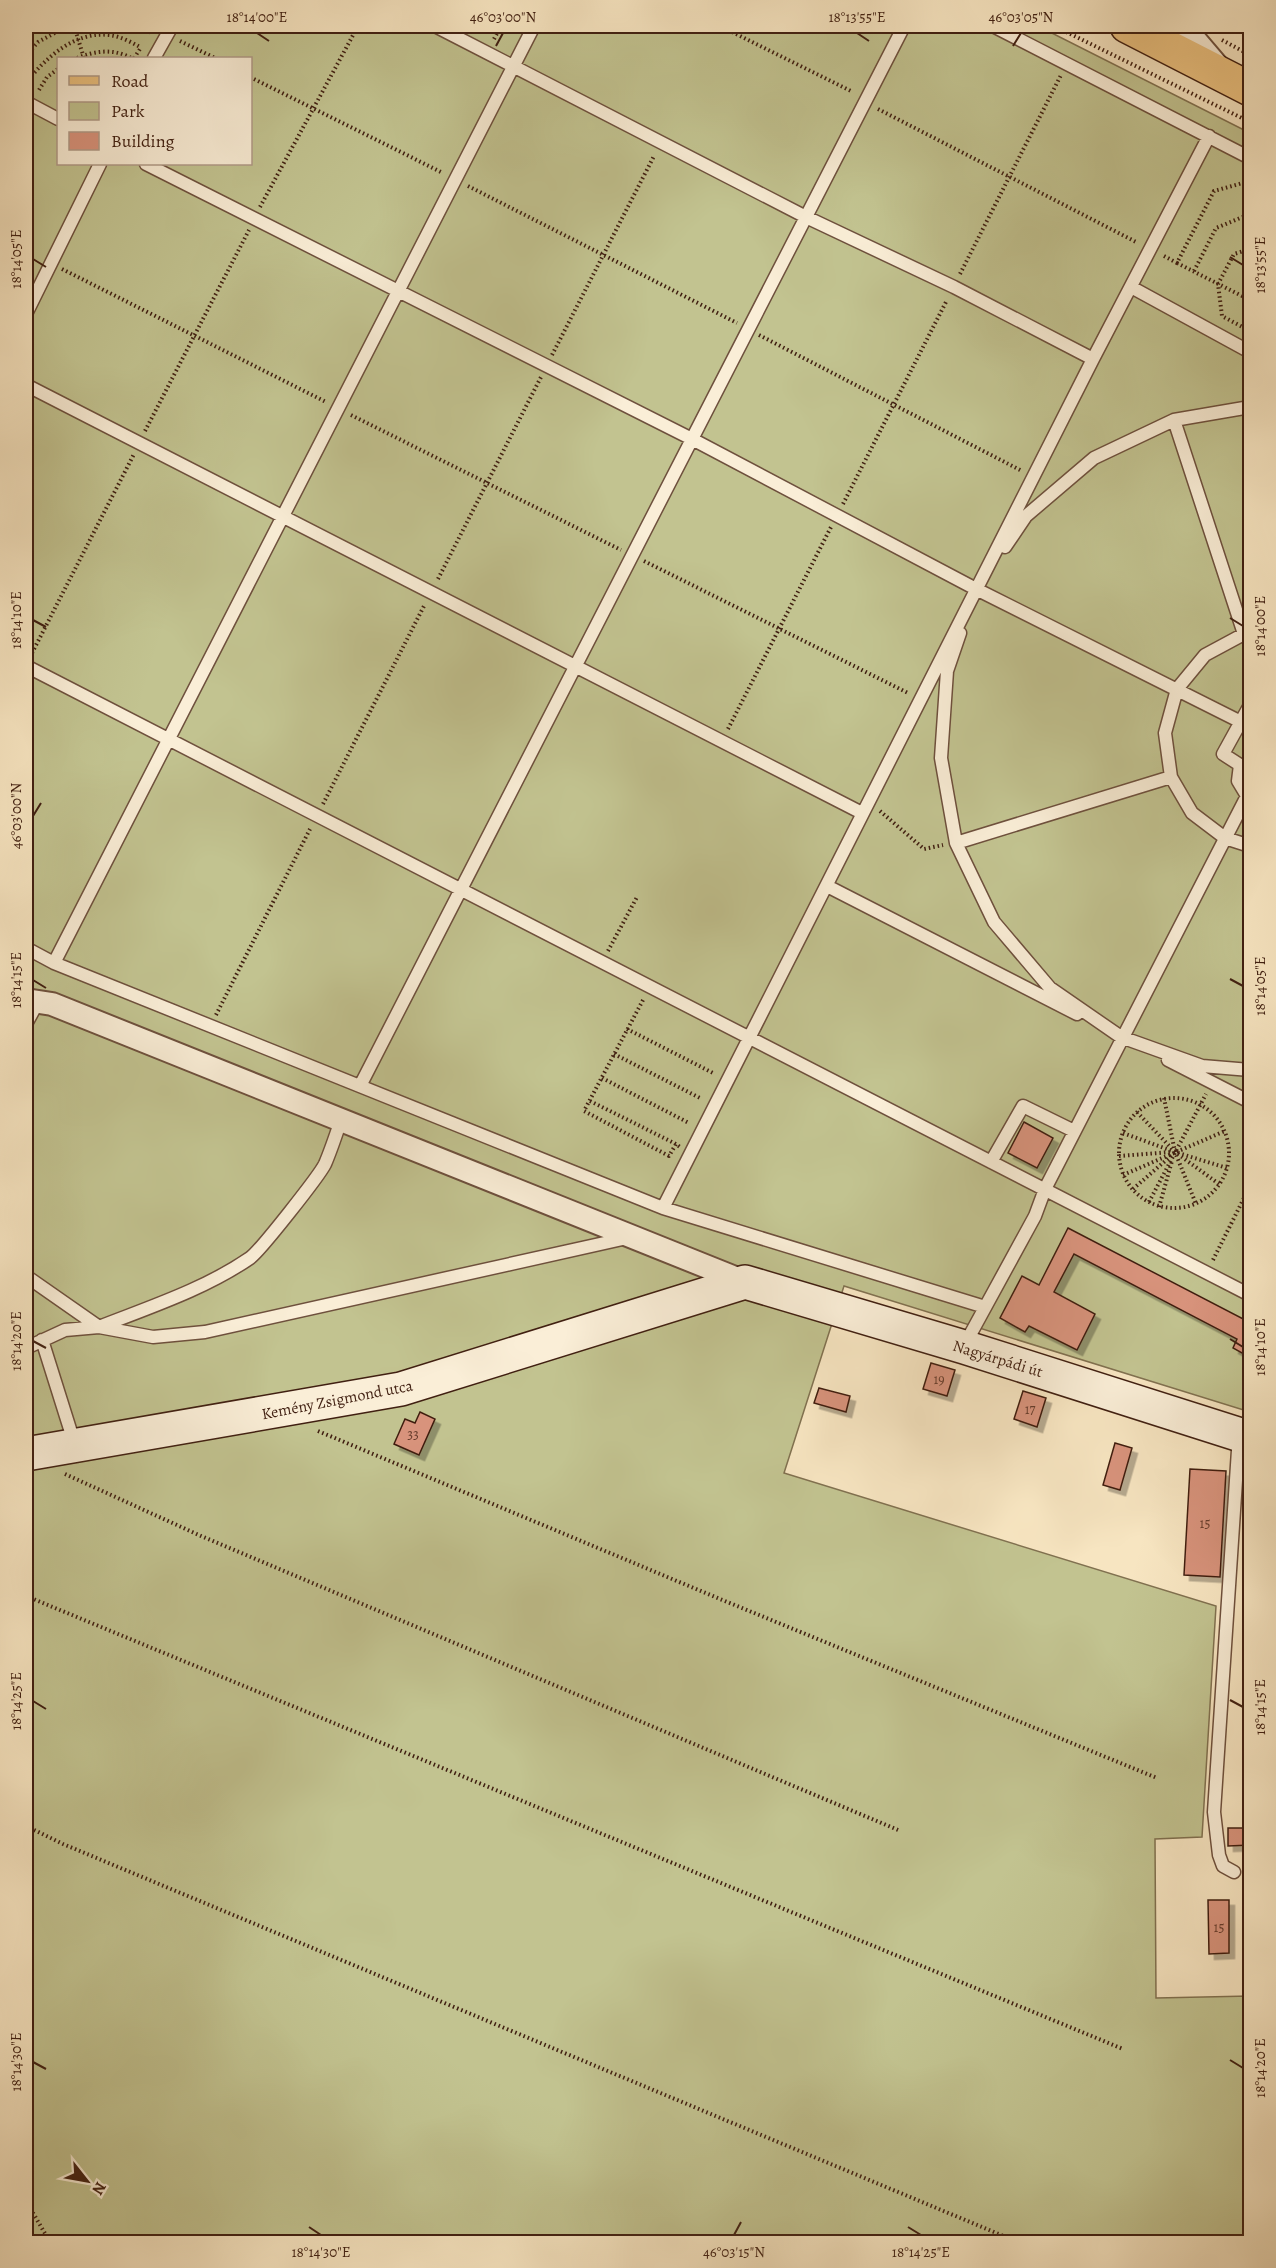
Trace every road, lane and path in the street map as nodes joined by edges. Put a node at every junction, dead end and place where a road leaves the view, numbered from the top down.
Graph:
1 (68, 26) edge
2 (74, 26) edge
3 (127, 26) edge
4 (358, 26) edge
5 (435, 26) edge
6 (534, 26) edge
7 (720, 26) edge
8 (904, 26) edge
9 (993, 26) edge
10 (1054, 26) edge
11 (1129, 26) edge
12 (1183, 26) edge
13 (169, 30) edge
14 (78, 40) junction
15 (140, 47) junction
16 (26, 56) edge
17 (81, 57) edge
18 (85, 57) edge
19 (130, 57) edge
20 (133, 57) edge
21 (155, 57) edge
22 (212, 57) edge
23 (1067, 63) junction
24 (514, 65) junction
25 (57, 70) edge
26 (252, 77) edge
27 (1238, 82) edge
28 (26, 83) edge
29 (39, 90) dead end
30 (865, 100) junction
31 (26, 102) edge
32 (313, 108) junction
33 (57, 118) edge
34 (1251, 122) edge
35 (1209, 136) junction
36 (1251, 158) edge
37 (100, 165) edge
38 (148, 165) edge
39 (1009, 177) junction
40 (456, 180) junction
41 (1251, 182) edge
42 (1251, 214) edge
43 (806, 216) junction
44 (254, 219) junction
45 (1151, 249) junction
46 (1251, 249) edge
47 (1177, 262) junction
48 (51, 263) junction
49 (1194, 271) junction
50 (1218, 284) junction
51 (954, 287) junction
52 (1131, 287) junction
53 (398, 292) junction
54 (1251, 300) edge
55 (26, 314) edge
56 (748, 329) junction
57 (1251, 331) edge
58 (194, 336) junction
59 (1251, 352) edge
60 (1093, 359) junction
61 (26, 385) edge
62 (894, 404) junction
63 (1251, 407) edge
64 (338, 409) junction
65 (1174, 420) junction
66 (692, 439) junction
67 (140, 443) junction
68 (1033, 476) junction
69 (284, 516) junction
70 (837, 516) junction
71 (632, 556) junction
72 (976, 589) junction
73 (779, 629) junction
74 (1247, 633) edge
75 (26, 666) edge
76 (575, 666) junction
77 (1177, 690) junction
78 (920, 699) junction
79 (1251, 705) edge
80 (1241, 722) junction
81 (168, 741) junction
82 (722, 741) junction
83 (1171, 777) junction
84 (1249, 796) edge
85 (868, 801) junction
86 (862, 813) junction
87 (1225, 838) junction
88 (956, 843) junction
89 (1251, 846) edge
90 (827, 886) junction
91 (461, 890) junction
92 (637, 897) dead end
93 (26, 948) edge
94 (602, 962) junction
95 (54, 963) junction
96 (650, 986) junction
97 (32, 1001) edge
98 (26, 1024) edge
99 (627, 1029) junction
100 (1122, 1037) junction
101 (749, 1038) junction
102 (614, 1054) junction
103 (1251, 1070) edge
104 (602, 1078) junction
105 (727, 1081) junction
106 (1212, 1082) junction
107 (360, 1086) junction
108 (1164, 1098) junction
109 (590, 1101) junction
110 (1251, 1102) edge
111 (1200, 1104) junction
112 (715, 1105) junction
113 (1137, 1112) junction
114 (341, 1120) junction
115 (702, 1129) junction
116 (1074, 1131) junction
117 (1225, 1131) junction
118 (1123, 1133) junction
119 (676, 1144) junction
120 (691, 1152) junction
121 (1175, 1152) junction
122 (1119, 1156) junction
123 (991, 1162) junction
124 (1228, 1168) junction
125 (1123, 1175) junction
126 (1219, 1184) junction
127 (1251, 1186) edge
128 (1045, 1189) junction
129 (1132, 1190) junction
130 (1149, 1202) junction
131 (1196, 1204) junction
132 (1159, 1207) junction
133 (663, 1208) junction
134 (631, 1237) junction
135 (1206, 1273) junction
136 (26, 1276) edge
137 (745, 1282) junction
138 (1251, 1295) edge
139 (985, 1307) junction
140 (99, 1327) junction
141 (42, 1340) junction
142 (964, 1347) junction
143 (26, 1348) edge
144 (287, 1409) junction
145 (1245, 1436) edge
146 (75, 1446) junction
147 (29, 1454) edge
148 (26, 1596) edge
149 (1157, 1778) dead end
150 (26, 1826) edge
151 (898, 1830) dead end
152 (1234, 1872) dead end
153 (1123, 2049) dead end
154 (26, 2201) edge
155 (50, 2242) edge
156 (1018, 2242) edge

1 - 16 path
2 - 14 path
3 - 15 path
4 - 32 path
5 - 24 lane
6 - 24 lane
7 - 30 path
8 - 30 lane
9 - 23 lane
10 - 34 path
11 - 27 main road
12 - 27 street
13 - 21 lane
13 - 22 path
14 - 15 path
14 - 17 path
14 - 28 path
15 - 20 path
18 - 19 path
23 - 35 lane
23 - 39 path
24 - 40 lane
24 - 43 lane
25 - 29 path
26 - 32 path
30 - 39 path
30 - 43 lane
31 - 33 lane
32 - 40 path
32 - 44 path
35 - 36 lane
35 - 45 lane
37 - 48 lane
38 - 44 lane
39 - 45 path
39 - 51 path
40 - 53 lane
40 - 56 path
41 - 47 path
42 - 49 path
43 - 51 lane
43 - 56 lane
44 - 53 lane
44 - 58 path
45 - 47 path
45 - 52 lane
46 - 50 path
47 - 49 path
48 - 55 lane
48 - 58 path
49 - 50 path
50 - 54 path
50 - 57 path
51 - 60 lane
51 - 62 path
52 - 59 lane
52 - 60 lane
53 - 64 lane
53 - 66 lane
56 - 62 path
56 - 66 lane
58 - 64 path
58 - 67 path
60 - 68 lane
61 - 67 lane
62 - 68 path
62 - 70 path
63 - 65 lane
64 - 69 lane
64 - 71 path
65 - 72 lane
65 - 74 lane
66 - 70 lane
66 - 71 lane
67 - 69 lane
67 - 75 path
68 - 72 lane
69 - 76 lane
69 - 81 lane
70 - 72 lane
70 - 73 path
71 - 73 path
71 - 76 lane
72 - 77 lane
72 - 78 lane
72 - 88 lane
73 - 78 path
73 - 82 path
74 - 77 lane
75 - 81 lane
76 - 82 lane
76 - 91 lane
77 - 80 lane
77 - 83 lane
78 - 85 lane
79 - 80 lane
80 - 84 lane
81 - 91 lane
81 - 95 lane
82 - 86 lane
83 - 87 lane
83 - 88 lane
84 - 87 lane
85 - 86 lane
85 - 88 path
86 - 90 lane
87 - 89 lane
87 - 100 lane
88 - 100 lane
90 - 100 lane
90 - 101 lane
91 - 94 lane
91 - 107 lane
92 - 94 path
93 - 95 lane
94 - 96 lane
95 - 107 lane
96 - 99 path
96 - 101 lane
97 - 98 lane
97 - 114 street
99 - 102 path
99 - 105 path
100 - 103 lane
100 - 106 lane
100 - 116 lane
101 - 105 lane
101 - 123 lane
102 - 104 path
102 - 112 path
104 - 109 path
104 - 115 path
105 - 112 lane
106 - 110 lane
106 - 111 path
107 - 133 lane
108 - 111 path
108 - 113 path
108 - 121 path
109 - 119 path
109 - 119 path
111 - 117 path
111 - 121 path
112 - 115 lane
113 - 118 path
113 - 121 path
114 - 134 street
114 - 140 lane
115 - 120 lane
116 - 123 lane
116 - 128 lane
117 - 121 path
117 - 124 path
118 - 121 path
118 - 122 path
119 - 120 path
120 - 133 lane
121 - 122 path
121 - 124 path
121 - 125 path
121 - 126 path
121 - 129 path
121 - 130 path
121 - 131 path
121 - 132 path
122 - 125 path
123 - 128 lane
124 - 126 path
125 - 129 path
126 - 131 path
127 - 135 path
128 - 135 lane
128 - 139 lane
129 - 130 path
130 - 132 path
131 - 132 path
133 - 139 lane
134 - 137 street
134 - 140 lane
135 - 138 lane
136 - 140 lane
137 - 142 street, Nagyárpádi út
137 - 144 street, Kemény Zsigmond utca
139 - 142 lane
140 - 141 lane
141 - 143 lane
141 - 146 lane
142 - 145 street, Nagyárpádi út
144 - 146 street, Kemény Zsigmond utca
144 - 149 path
145 - 152 lane
146 - 147 street, Kemény Zsigmond utca
147 - 151 path
148 - 153 path
150 - 156 path
154 - 155 path

